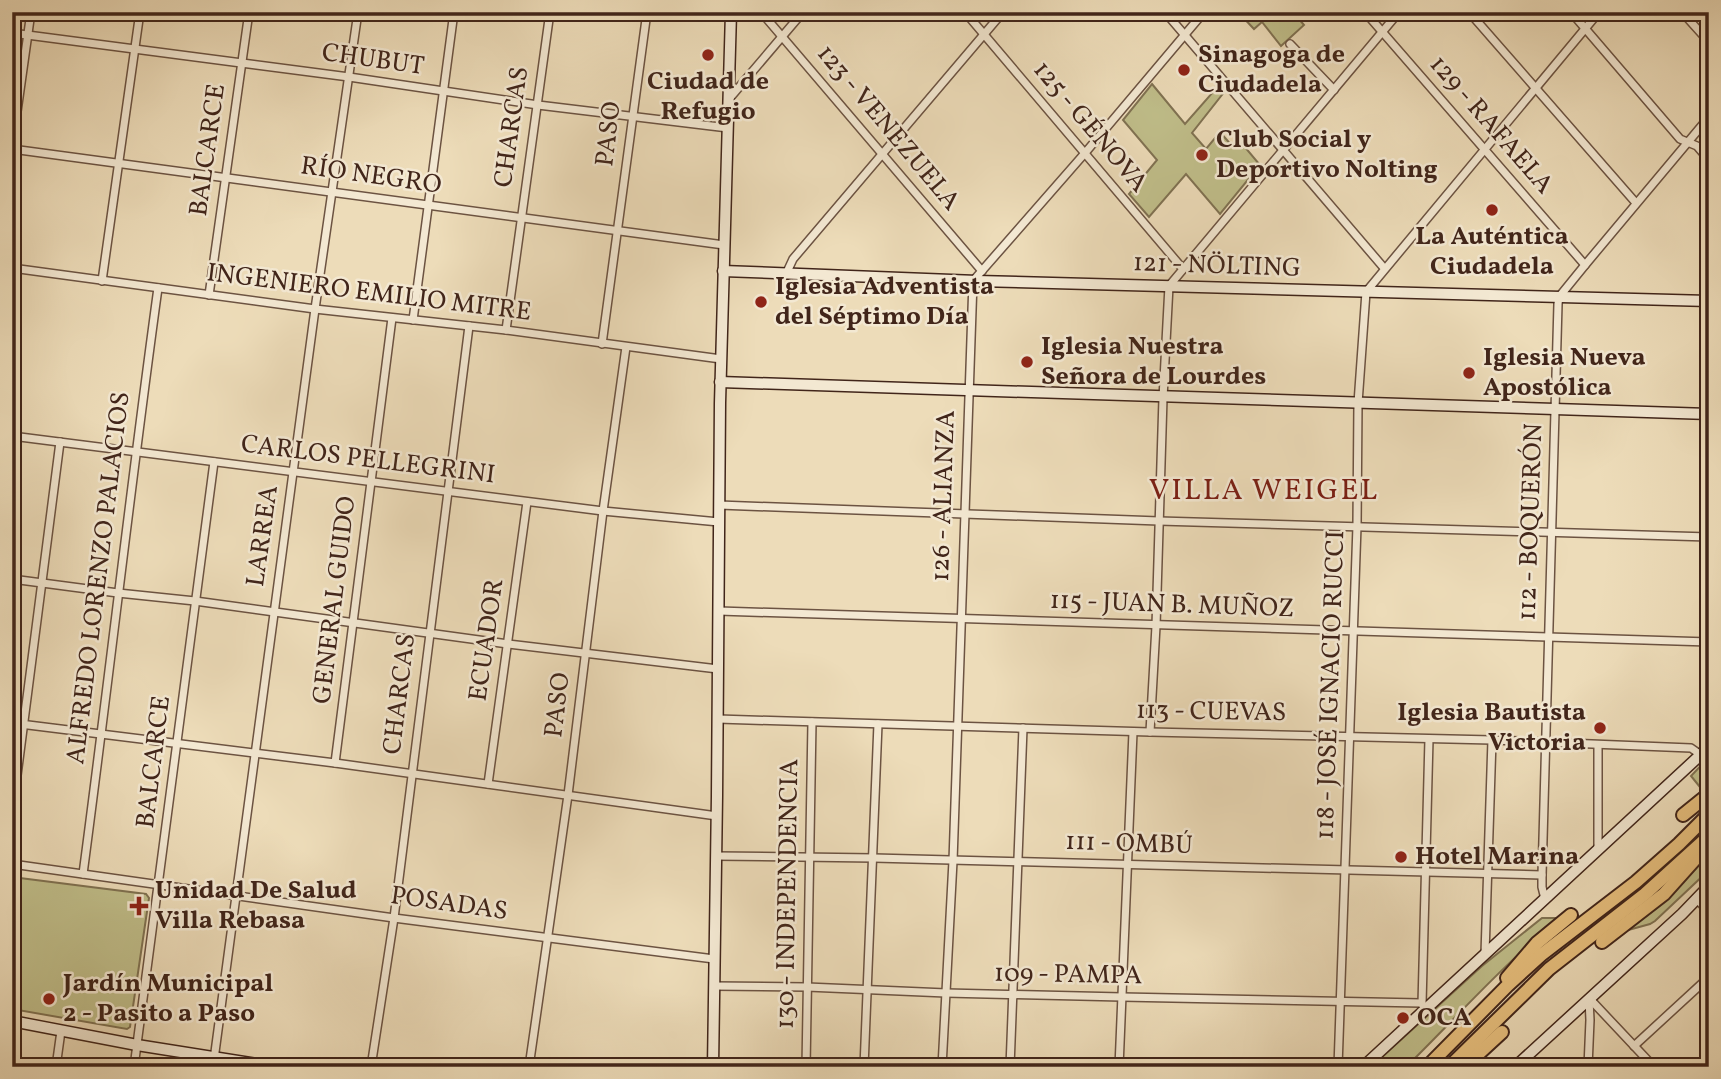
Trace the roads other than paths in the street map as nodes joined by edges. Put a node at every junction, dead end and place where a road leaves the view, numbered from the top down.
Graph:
1 (31, 12) edge
2 (140, 12) edge
3 (249, 12) edge
4 (358, 12) edge
5 (454, 12) edge
6 (550, 12) edge
7 (647, 12) edge
8 (731, 12) edge
9 (761, 12) edge
10 (803, 12) edge
11 (965, 12) edge
12 (1003, 12) edge
13 (1165, 12) edge
14 (1204, 12) edge
15 (1366, 12) edge
16 (1399, 12) edge
17 (1469, 12) edge
18 (1571, 12) edge
19 (1599, 12) edge
20 (1682, 12) edge
21 (1585, 29) junction
22 (1383, 32) junction
23 (12, 33) edge
24 (27, 35) junction
25 (984, 35) junction
26 (1184, 36) junction
27 (783, 37) junction
28 (1709, 42) edge
29 (1290, 44) dead end
30 (135, 50) junction
31 (242, 64) junction
32 (349, 77) junction
33 (1535, 89) junction
34 (1334, 90) junction
35 (444, 91) junction
36 (728, 100) junction
37 (538, 105) junction
38 (632, 116) junction
39 (1709, 117) edge
40 (727, 128) junction
41 (1688, 142) junction
42 (12, 148) edge
43 (1486, 150) junction
44 (1284, 151) junction
45 (882, 153) junction
46 (1085, 153) junction
47 (1709, 160) edge
48 (118, 164) junction
49 (224, 177) junction
50 (332, 191) junction
51 (1636, 203) junction
52 (428, 205) junction
53 (520, 218) junction
54 (618, 231) junction
55 (724, 245) junction
56 (1585, 265) junction
57 (12, 268) edge
58 (1384, 268) junction
59 (1183, 269) junction
60 (723, 271) junction
61 (982, 271) junction
62 (788, 272) junction
63 (102, 281) junction
64 (973, 281) junction
65 (1169, 286) junction
66 (158, 288) junction
67 (1366, 292) junction
68 (209, 295) junction
69 (1559, 297) junction
70 (1709, 301) edge
71 (314, 309) junction
72 (392, 318) junction
73 (413, 320) junction
74 (469, 326) junction
75 (506, 330) junction
76 (602, 344) junction
77 (626, 347) junction
78 (721, 359) junction
79 (720, 382) junction
80 (969, 391) junction
81 (1163, 398) junction
82 (1358, 403) junction
83 (1555, 410) junction
84 (1709, 414) edge
85 (12, 436) edge
86 (61, 442) junction
87 (135, 451) junction
88 (214, 462) junction
89 (293, 471) junction
90 (371, 482) junction
91 (448, 492) junction
92 (527, 502) junction
93 (719, 505) junction
94 (603, 511) junction
95 (964, 514) junction
96 (1159, 521) junction
97 (719, 522) junction
98 (1357, 526) junction
99 (1552, 531) junction
100 (1709, 537) edge
101 (12, 579) edge
102 (41, 582) junction
103 (118, 593) junction
104 (195, 601) junction
105 (719, 611) junction
106 (274, 613) junction
107 (961, 619) junction
108 (353, 622) junction
109 (1156, 626) junction
110 (1354, 631) junction
111 (429, 633) junction
112 (1548, 638) junction
113 (1709, 642) edge
114 (508, 644) junction
115 (585, 654) junction
116 (718, 669) junction
117 (718, 719) junction
118 (812, 722) junction
119 (12, 723) edge
120 (24, 724) junction
121 (878, 724) junction
122 (958, 726) junction
123 (1023, 729) junction
124 (1133, 732) junction
125 (1150, 732) junction
126 (102, 733) junction
127 (1350, 737) junction
128 (1429, 739) junction
129 (1492, 740) junction
130 (1546, 743) junction
131 (177, 744) junction
132 (1598, 745) junction
133 (1705, 751) edge
134 (255, 754) junction
135 (335, 763) junction
136 (412, 774) junction
137 (488, 784) junction
138 (1709, 794) edge
139 (568, 795) junction
140 (12, 814) edge
141 (1709, 814) edge
142 (1683, 815) dead end
143 (717, 817) junction
144 (1709, 836) edge
145 (1709, 843) edge
146 (1598, 849) junction
147 (716, 856) junction
148 (810, 857) junction
149 (874, 858) junction
150 (953, 861) junction
151 (1017, 862) junction
152 (12, 864) edge
153 (1127, 865) junction
154 (1346, 871) junction
155 (1425, 872) junction
156 (1488, 873) junction
157 (83, 874) junction
158 (1542, 875) junction
159 (159, 885) junction
160 (1709, 886) edge
161 (236, 896) junction
162 (1696, 898) junction
163 (1545, 899) junction
164 (1709, 912) edge
165 (1572, 915) dead end
166 (394, 918) junction
167 (548, 938) junction
168 (1602, 942) dead end
169 (1485, 954) junction
170 (714, 959) junction
171 (1709, 977) edge
172 (714, 986) junction
173 (807, 987) junction
174 (867, 989) junction
175 (946, 993) junction
176 (1014, 994) junction
177 (1122, 998) junction
178 (1590, 998) junction
179 (1340, 1002) junction
180 (1424, 1006) junction
181 (12, 1021) edge
182 (1468, 1027) junction
183 (61, 1031) junction
184 (1502, 1032) dead end
185 (137, 1045) junction
186 (1634, 1045) junction
187 (214, 1063) edge
188 (56, 1067) edge
189 (134, 1067) edge
190 (276, 1067) edge
191 (371, 1067) edge
192 (529, 1067) edge
193 (713, 1067) edge
194 (806, 1067) edge
195 (864, 1067) edge
196 (942, 1067) edge
197 (1010, 1067) edge
198 (1119, 1067) edge
199 (1338, 1067) edge
200 (1363, 1067) edge
201 (1427, 1067) edge
202 (1449, 1067) edge
203 (1464, 1067) edge
204 (1515, 1067) edge
205 (1588, 1067) edge
206 (1654, 1067) edge

1 - 24 street
2 - 30 street
3 - 31 street, BALCARCE
4 - 32 street, LARREA
5 - 35 street
6 - 37 street, CHARCAS
7 - 38 street, PASO
8 - 36 street
9 - 27 street, 123 - VENEZUELA
10 - 27 street
11 - 25 street, 125 - GÉNOVA
12 - 25 street
13 - 26 street
14 - 26 street
15 - 22 street, 129 - RAFAELA
16 - 22 street
17 - 33 street
18 - 21 street
19 - 21 street
20 - 28 street
21 - 33 street
21 - 41 street
22 - 34 street
22 - 43 street, 129 - RAFAELA
23 - 24 street, CHUBUT
24 - 30 street, CHUBUT
24 - 42 street
25 - 45 street
25 - 46 street, 125 - GÉNOVA
26 - 44 street
26 - 46 street
27 - 36 street
27 - 45 street, 123 - VENEZUELA
29 - 34 street
30 - 31 street, CHUBUT
30 - 48 street
31 - 32 street, CHUBUT
31 - 49 street, BALCARCE
32 - 35 street, CHUBUT
32 - 50 street, LARREA
33 - 43 street
33 - 51 street
34 - 44 street
35 - 37 street, CHUBUT
35 - 52 street
36 - 40 street
37 - 38 street, CHUBUT
37 - 53 street, CHARCAS
38 - 40 street, CHUBUT
38 - 54 street, PASO
39 - 41 street
40 - 55 street
41 - 47 street
41 - 51 street
42 - 48 street, RÍO NEGRO
43 - 56 street, 129 - RAFAELA
43 - 58 street
44 - 58 street
44 - 59 street
45 - 61 street, 123 - VENEZUELA
45 - 62 street
46 - 59 street, 125 - GÉNOVA
46 - 61 street
48 - 49 street, RÍO NEGRO
48 - 63 street
49 - 50 street, RÍO NEGRO
49 - 68 street, BALCARCE
50 - 52 street, RÍO NEGRO
50 - 71 street, LARREA
51 - 56 street
52 - 53 street, RÍO NEGRO
52 - 73 street
53 - 54 street, RÍO NEGRO
53 - 75 street, CHARCAS
54 - 55 street, RÍO NEGRO
54 - 76 street, PASO
55 - 60 street
56 - 69 street
57 - 63 street, INGENIERO EMILIO MITRE
58 - 67 street
59 - 65 street
60 - 62 street, 121 - NÖLTING
60 - 78 street
61 - 64 street
62 - 64 street, 121 - NÖLTING
63 - 66 street, INGENIERO EMILIO MITRE
64 - 65 street, 121 - NÖLTING
64 - 80 street, 126 - ALIANZA
65 - 67 street, 121 - NÖLTING
65 - 81 street
66 - 68 street, INGENIERO EMILIO MITRE
66 - 87 street, ALFREDO LORENZO PALACIOS
67 - 69 street, 121 - NÖLTING
67 - 82 street, 118 - JOSÉ IGNACIO RUCCI
68 - 71 street, INGENIERO EMILIO MITRE
69 - 70 street, 121 - NÖLTING
69 - 83 street, 112 - BOQUERÓN
71 - 72 street, INGENIERO EMILIO MITRE
71 - 89 street, LARREA
72 - 73 street, INGENIERO EMILIO MITRE
72 - 90 street, GENERAL GUIDO
73 - 74 street, INGENIERO EMILIO MITRE
74 - 75 street, INGENIERO EMILIO MITRE
74 - 91 street, CHARCAS
75 - 76 street, INGENIERO EMILIO MITRE
76 - 77 street, INGENIERO EMILIO MITRE
77 - 78 street, INGENIERO EMILIO MITRE
77 - 94 street, PASO
78 - 79 street
79 - 80 street
79 - 93 street
80 - 81 street
80 - 95 street, 126 - ALIANZA
81 - 82 street
81 - 96 street
82 - 83 street
82 - 98 street, 118 - JOSÉ IGNACIO RUCCI
83 - 84 street
83 - 99 street, 112 - BOQUERÓN
85 - 86 street, CARLOS PELLEGRINI
86 - 87 street, CARLOS PELLEGRINI
86 - 102 street
87 - 88 street, CARLOS PELLEGRINI
87 - 103 street, ALFREDO LORENZO PALACIOS
88 - 89 street, CARLOS PELLEGRINI
88 - 104 street, BALCARCE
89 - 90 street, CARLOS PELLEGRINI
89 - 106 street, LARREA
90 - 91 street, CARLOS PELLEGRINI
90 - 108 street, GENERAL GUIDO
91 - 92 street, CARLOS PELLEGRINI
91 - 111 street, CHARCAS
92 - 94 street, CARLOS PELLEGRINI
92 - 114 street, ECUADOR
93 - 95 street
93 - 97 street
94 - 97 street, CARLOS PELLEGRINI
94 - 115 street, PASO
95 - 96 street
95 - 107 street, 126 - ALIANZA
96 - 98 street
96 - 109 street
97 - 105 street
98 - 99 street
98 - 110 street, 118 - JOSÉ IGNACIO RUCCI
99 - 100 street
99 - 112 street, 112 - BOQUERÓN
101 - 102 street
102 - 103 street
102 - 120 street
103 - 104 street
103 - 126 street, ALFREDO LORENZO PALACIOS
104 - 106 street
104 - 131 street, BALCARCE
105 - 107 street, 115 - JUAN B. MUÑOZ
105 - 116 street
106 - 108 street
106 - 134 street, LARREA
107 - 109 street, 115 - JUAN B. MUÑOZ
107 - 122 street, 126 - ALIANZA
108 - 111 street
108 - 135 street, GENERAL GUIDO
109 - 110 street, 115 - JUAN B. MUÑOZ
109 - 125 street
110 - 112 street, 115 - JUAN B. MUÑOZ
110 - 127 street, 118 - JOSÉ IGNACIO RUCCI
111 - 114 street
111 - 136 street, CHARCAS
112 - 113 street, 115 - JUAN B. MUÑOZ
112 - 130 street, 112 - BOQUERÓN
114 - 115 street
114 - 137 street, ECUADOR
115 - 116 street
115 - 139 street, PASO
116 - 117 street
117 - 118 street, 113 - CUEVAS
117 - 143 street
118 - 121 street, 113 - CUEVAS
118 - 148 street, 130 - INDEPENDENCIA
119 - 120 street
120 - 126 street
120 - 140 street
121 - 122 street, 113 - CUEVAS
121 - 149 street
122 - 123 street, 113 - CUEVAS
122 - 150 street, 126 - ALIANZA
123 - 124 street, 113 - CUEVAS
123 - 151 street
124 - 125 street, 113 - CUEVAS
124 - 153 street
125 - 127 street, 113 - CUEVAS
126 - 131 street
126 - 157 street, ALFREDO LORENZO PALACIOS
127 - 128 street, 113 - CUEVAS
127 - 154 street, 118 - JOSÉ IGNACIO RUCCI
128 - 129 street, 113 - CUEVAS
128 - 155 street
129 - 130 street, 113 - CUEVAS
129 - 156 street
130 - 132 street, 113 - CUEVAS
130 - 158 street, 112 - BOQUERÓN
131 - 134 street
131 - 159 street, BALCARCE
132 - 133 street, 113 - CUEVAS
132 - 146 street
133 - 146 street
134 - 135 street
134 - 161 street, LARREA
135 - 136 street
136 - 137 street
136 - 166 street, CHARCAS
137 - 139 street
138 - 142 highway
139 - 143 street
139 - 167 street, PASO
141 - 182 highway
143 - 147 street
144 - 202 highway
145 - 168 highway
146 - 163 street
147 - 148 street, 111 - OMBÚ
147 - 170 street
148 - 149 street, 111 - OMBÚ
148 - 173 street, 130 - INDEPENDENCIA
149 - 150 street, 111 - OMBÚ
149 - 174 street
150 - 151 street, 111 - OMBÚ
150 - 175 street, 126 - ALIANZA
151 - 153 street, 111 - OMBÚ
151 - 176 street
152 - 157 street, POSADAS
153 - 154 street, 111 - OMBÚ
153 - 177 street
154 - 155 street, 111 - OMBÚ
154 - 179 street, 118 - JOSÉ IGNACIO RUCCI
155 - 156 street, 111 - OMBÚ
155 - 180 street
156 - 158 street, 111 - OMBÚ
156 - 169 street
157 - 159 street, POSADAS
158 - 163 street, 112 - BOQUERÓN
159 - 161 street, POSADAS
159 - 185 street, BALCARCE
160 - 162 street
161 - 166 street, POSADAS
161 - 187 street, LARREA
162 - 164 street
162 - 178 street
163 - 169 street
165 - 182 highway
166 - 167 street, POSADAS
166 - 191 street, CHARCAS
167 - 170 street, POSADAS
167 - 192 street, PASO
169 - 180 street
170 - 172 street
171 - 186 street
172 - 173 street, 109 - PAMPA
172 - 193 street
173 - 174 street, 109 - PAMPA
173 - 194 street, 130 - INDEPENDENCIA
174 - 175 street, 109 - PAMPA
174 - 195 street
175 - 176 street, 109 - PAMPA
175 - 196 street, 126 - ALIANZA
176 - 177 street, 109 - PAMPA
176 - 197 street
177 - 179 street, 109 - PAMPA
177 - 198 street
178 - 186 street
178 - 204 street
178 - 205 street
179 - 180 street, 109 - PAMPA
179 - 199 street, 118 - JOSÉ IGNACIO RUCCI
180 - 200 street
181 - 183 street
182 - 201 highway
183 - 185 street
183 - 188 street
184 - 203 highway
185 - 187 street
185 - 189 street, BALCARCE
186 - 206 street
187 - 190 street

